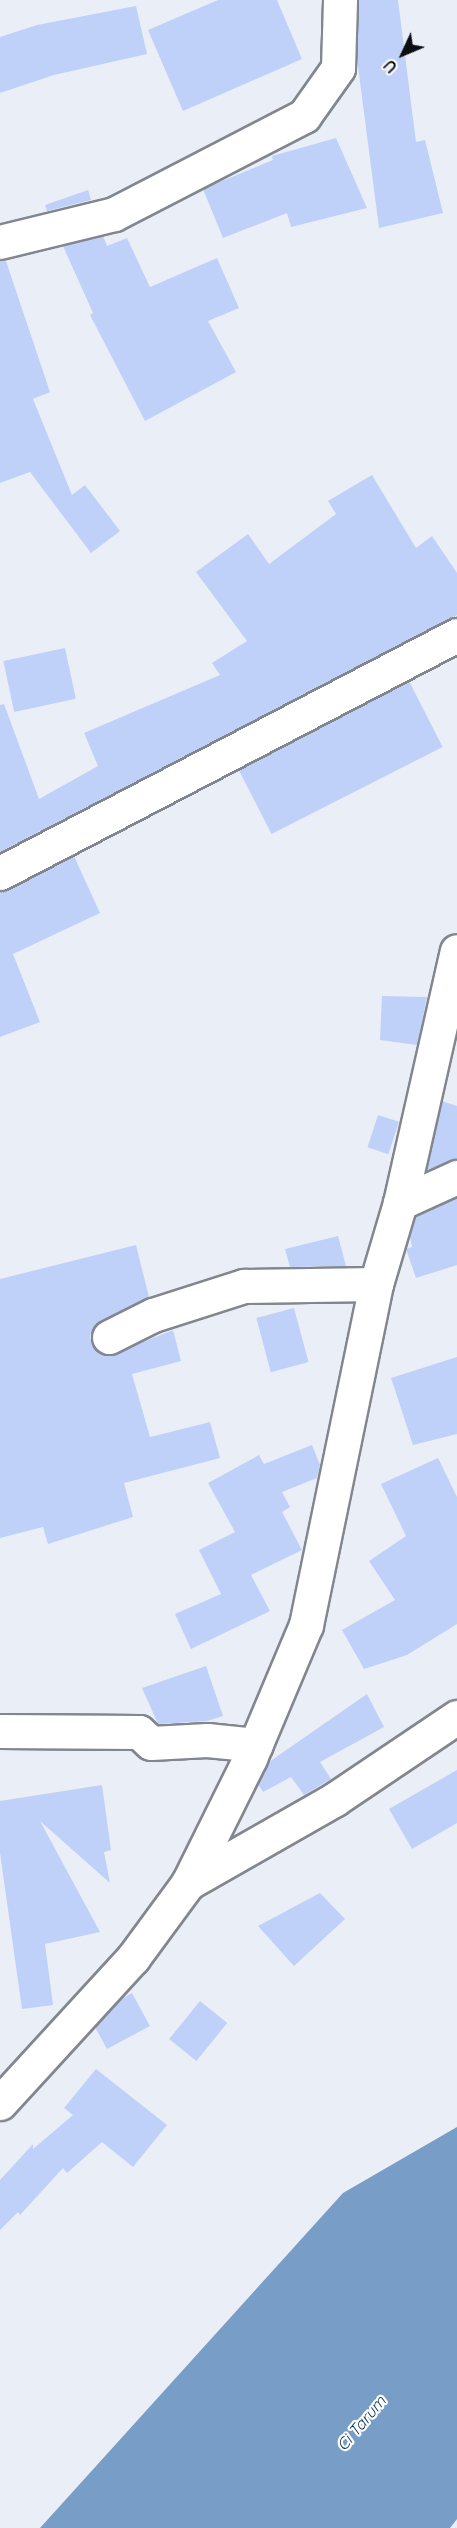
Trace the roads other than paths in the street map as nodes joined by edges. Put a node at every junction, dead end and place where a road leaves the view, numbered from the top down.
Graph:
1 (340, 0) edge
2 (0, 242) edge
3 (457, 635) edge
4 (0, 873) edge
5 (457, 951) edge
6 (457, 1177) edge
7 (400, 1203) junction
8 (376, 1284) junction
9 (109, 1337) dead end
10 (457, 1717) edge
11 (0, 1731) edge
12 (256, 1745) junction
13 (188, 1882) junction
14 (0, 2103) edge

1 - 2 street
3 - 4 street
5 - 7 street
6 - 7 street
7 - 8 street
8 - 9 street
8 - 12 street
10 - 13 street
11 - 12 street
12 - 13 street
13 - 14 street

